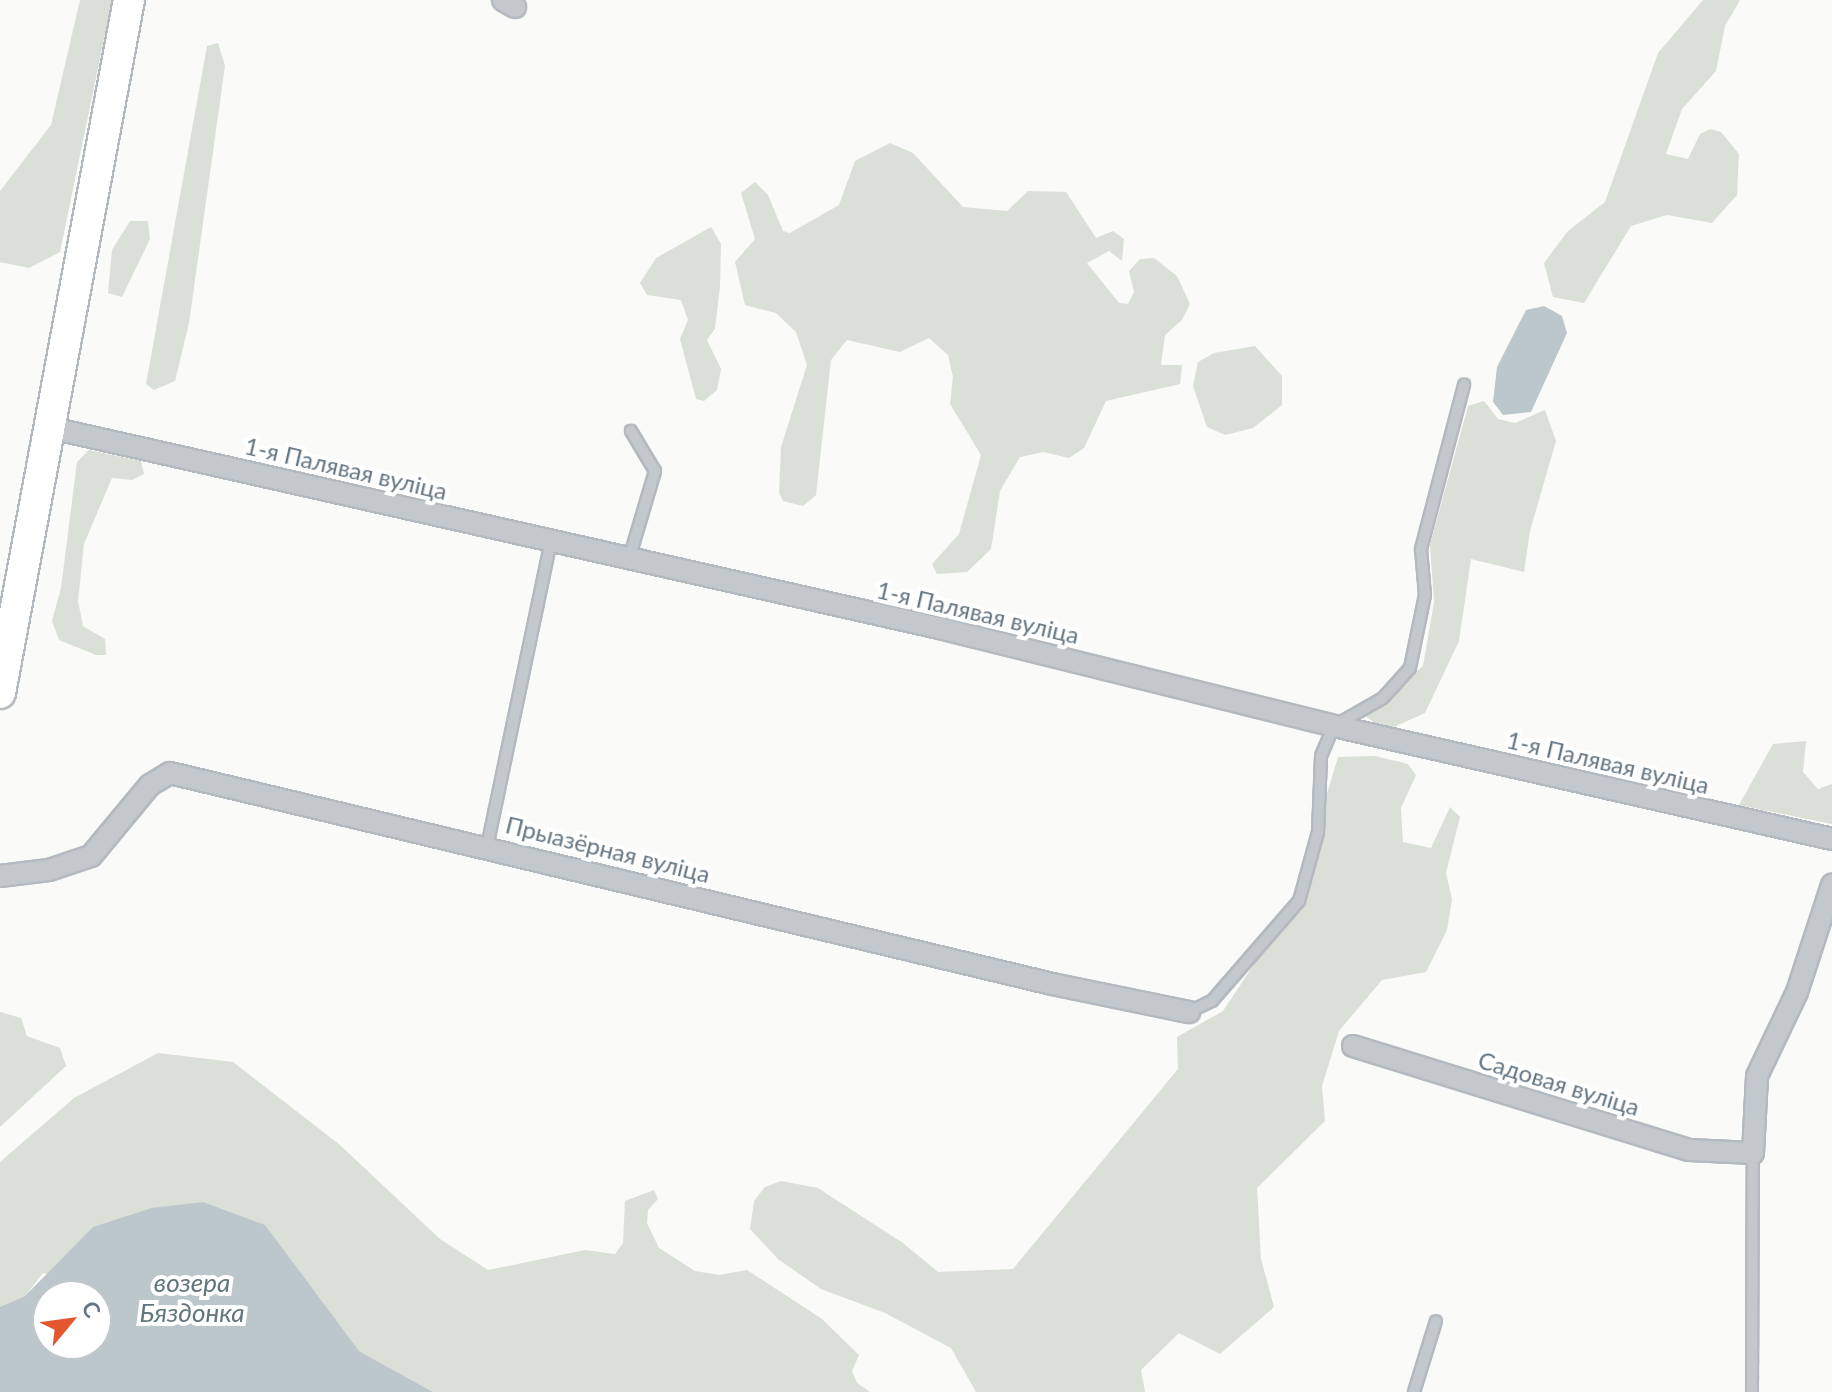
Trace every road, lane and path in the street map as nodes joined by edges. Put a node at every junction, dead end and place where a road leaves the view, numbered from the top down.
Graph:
1 (129, 0) edge
2 (1464, 385) dead end
3 (51, 428) junction
4 (631, 431) dead end
5 (551, 541) junction
6 (629, 559) junction
7 (0, 693) edge
8 (1334, 726) junction
9 (1832, 839) edge
10 (487, 847) junction
11 (0, 876) edge
12 (1832, 885) edge
13 (1189, 1012) joint
14 (1353, 1046) dead end
15 (1753, 1153) junction
16 (1436, 1321) dead end
17 (1414, 1392) edge
18 (1752, 1392) edge

1 - 3 main road
2 - 8 lane
3 - 5 street, 1-я Палявая вуліца
3 - 7 main road
4 - 6 lane
5 - 6 street, 1-я Палявая вуліца
5 - 10 lane
6 - 8 street, 1-я Палявая вуліца
8 - 9 street, 1-я Палявая вуліца
8 - 13 lane
10 - 11 street, Прыазёрная вуліца
10 - 13 street, Прыазёрная вуліца
12 - 15 street
14 - 15 street, Садовая вуліца
15 - 18 lane
16 - 17 lane

